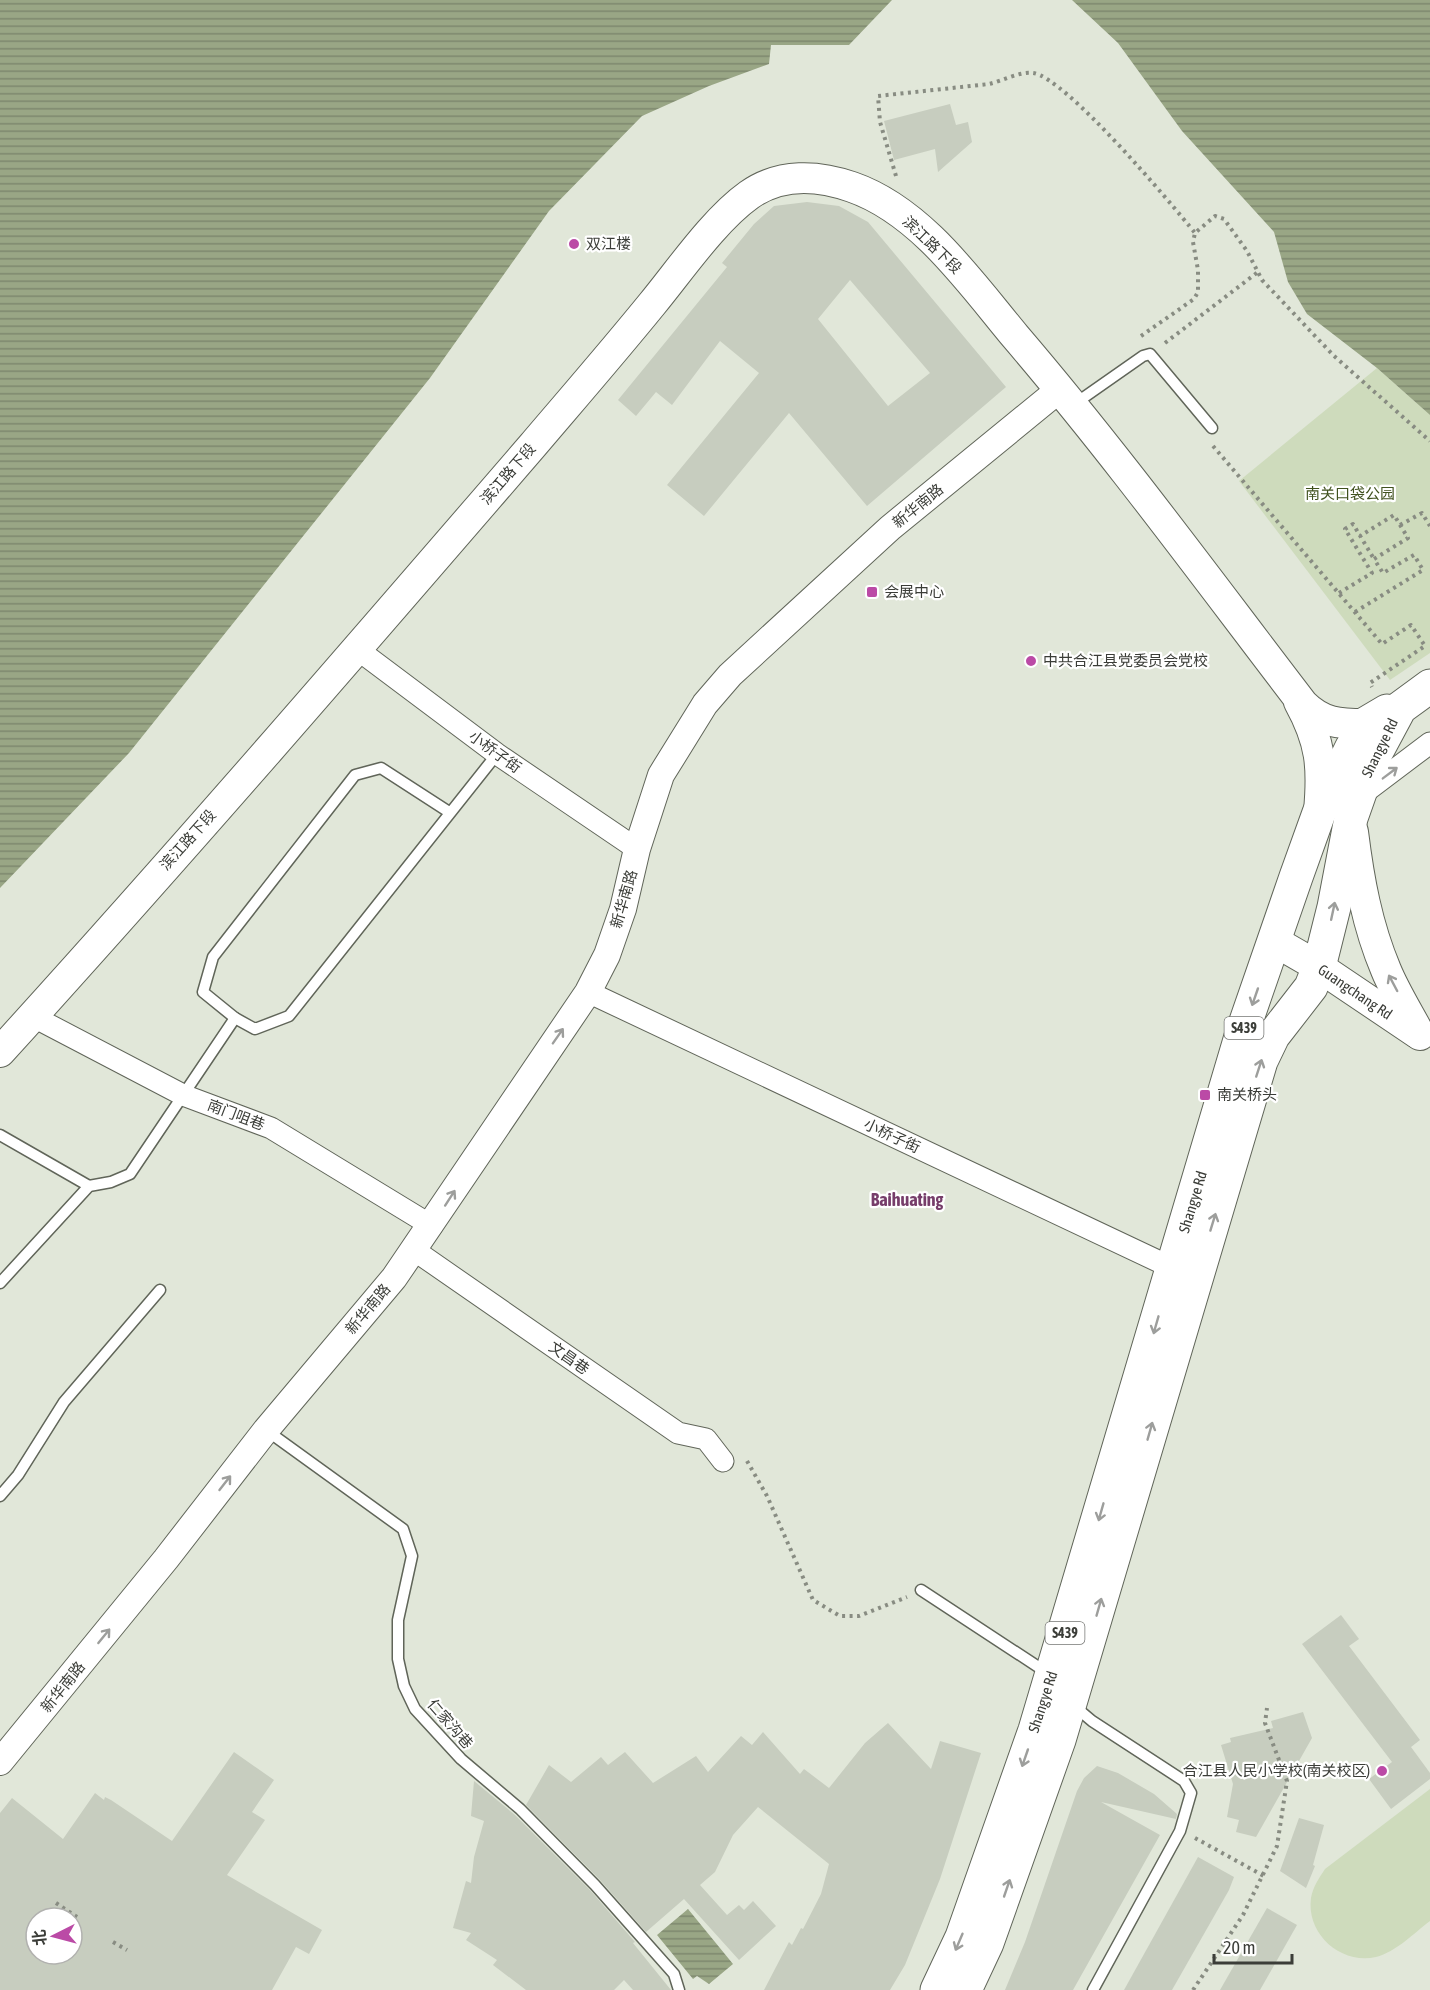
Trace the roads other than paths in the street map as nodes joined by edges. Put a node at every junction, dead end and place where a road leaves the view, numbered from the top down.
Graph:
1 (1067, 397) junction
2 (1209, 433) road end
3 (357, 649) junction
4 (1430, 686) edge
5 (1294, 691) junction
6 (1384, 714) junction
7 (1427, 745) edge
8 (497, 754) junction
9 (1354, 808) junction
10 (450, 812) junction
11 (1319, 813) junction
12 (637, 849) junction
13 (1274, 941) junction
14 (1319, 967) junction
15 (588, 992) junction
16 (32, 1016) junction
17 (235, 1018) junction
18 (1425, 1042) edge
19 (0, 1052) edge
20 (183, 1095) junction
21 (0, 1136) edge
22 (89, 1186) junction
23 (432, 1226) junction
24 (414, 1250) junction
25 (1184, 1273) junction
26 (0, 1283) edge
27 (160, 1290) dead end
28 (266, 1430) junction
29 (733, 1458) road end
30 (0, 1496) edge
31 (921, 1590) road end
32 (1061, 1689) junction
33 (0, 1762) edge
34 (679, 1990) edge
35 (937, 1990) edge
36 (965, 1990) edge
37 (1093, 1990) edge

1 - 2 lane
1 - 3 main road, 滨江路下段
1 - 5 main road
1 - 12 street, 新华南路
3 - 8 street, 小桥子街
3 - 16 main road, 滨江路下段
4 - 6 main road, S439
5 - 6 main road
5 - 11 main road
6 - 9 main road, Shangye Rd / S439
6 - 11 main road, Shangye Rd / S439
9 -> 7 street
8 - 10 lane
8 - 12 street, 小桥子街
14 -> 9 main road, Shangye Rd / S439
18 -> 9 main road
10 - 17 lane
10 - 17 lane
11 - 13 main road, Shangye Rd / S439
12 - 15 street, 新华南路
13 - 14 main road, Guangchang Rd
13 -> 25 main road, Shangye Rd / S439
14 - 18 main road, Guangchang Rd
25 -> 14 main road, Shangye Rd / S439
23 -> 15 street, 新华南路
15 - 25 street, 小桥子街
16 - 19 main road, 滨江路下段
16 - 20 street, 南门咀巷
17 - 20 lane
20 - 22 lane
20 - 23 street, 南门咀巷
21 - 22 lane
22 - 26 lane
23 - 24 street, 新华南路
24 - 28 street, 新华南路
24 - 29 street, 文昌巷
25 - 32 main road, Shangye Rd / S439
27 - 30 lane
33 -> 28 street, 新华南路
28 - 34 lane, 仁家沟巷
31 - 32 lane
32 -> 35 main road, Shangye Rd / S439
36 -> 32 main road, Shangye Rd / S439
32 - 37 lane

